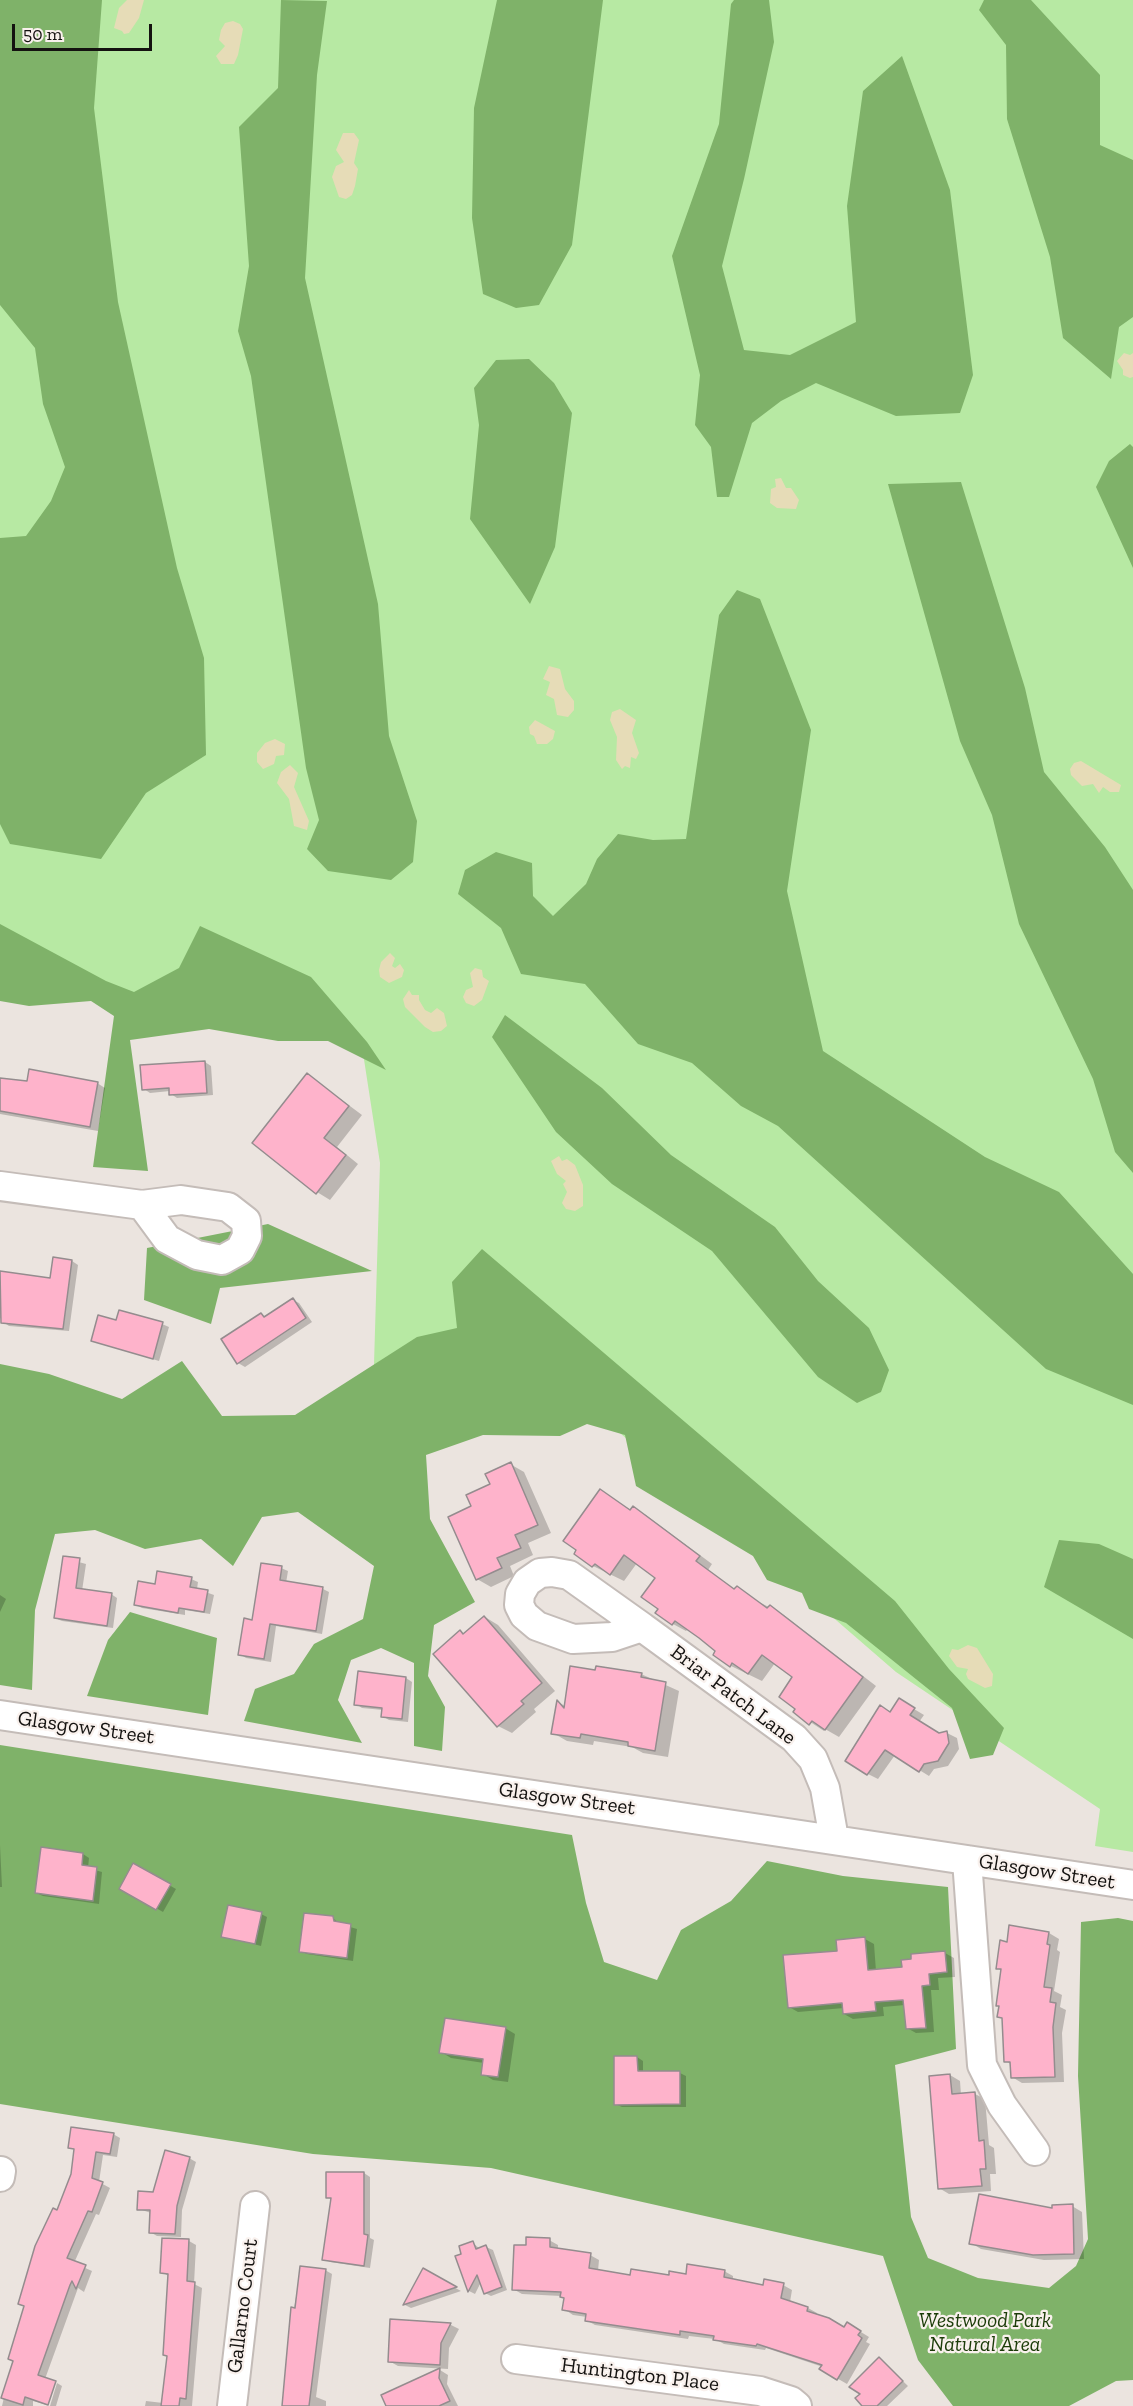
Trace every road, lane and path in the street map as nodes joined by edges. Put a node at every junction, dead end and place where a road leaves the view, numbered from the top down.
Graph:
1 (0, 1185) edge
2 (142, 1205) dead end
3 (642, 1627) dead end
4 (0, 1715) edge
5 (834, 1839) junction
6 (967, 1860) junction
7 (1133, 1885) edge
8 (1035, 2151) dead end
9 (255, 2206) dead end
10 (516, 2359) dead end
11 (232, 2406) edge
12 (797, 2406) edge

1 - 2 street
3 - 5 street, Briar Patch Lane
4 - 5 street, Glasgow Street
5 - 6 street, Glasgow Street
6 - 7 street, Glasgow Street
6 - 8 street
9 - 11 street, Gallarno Court
10 - 12 street, Huntington Place

